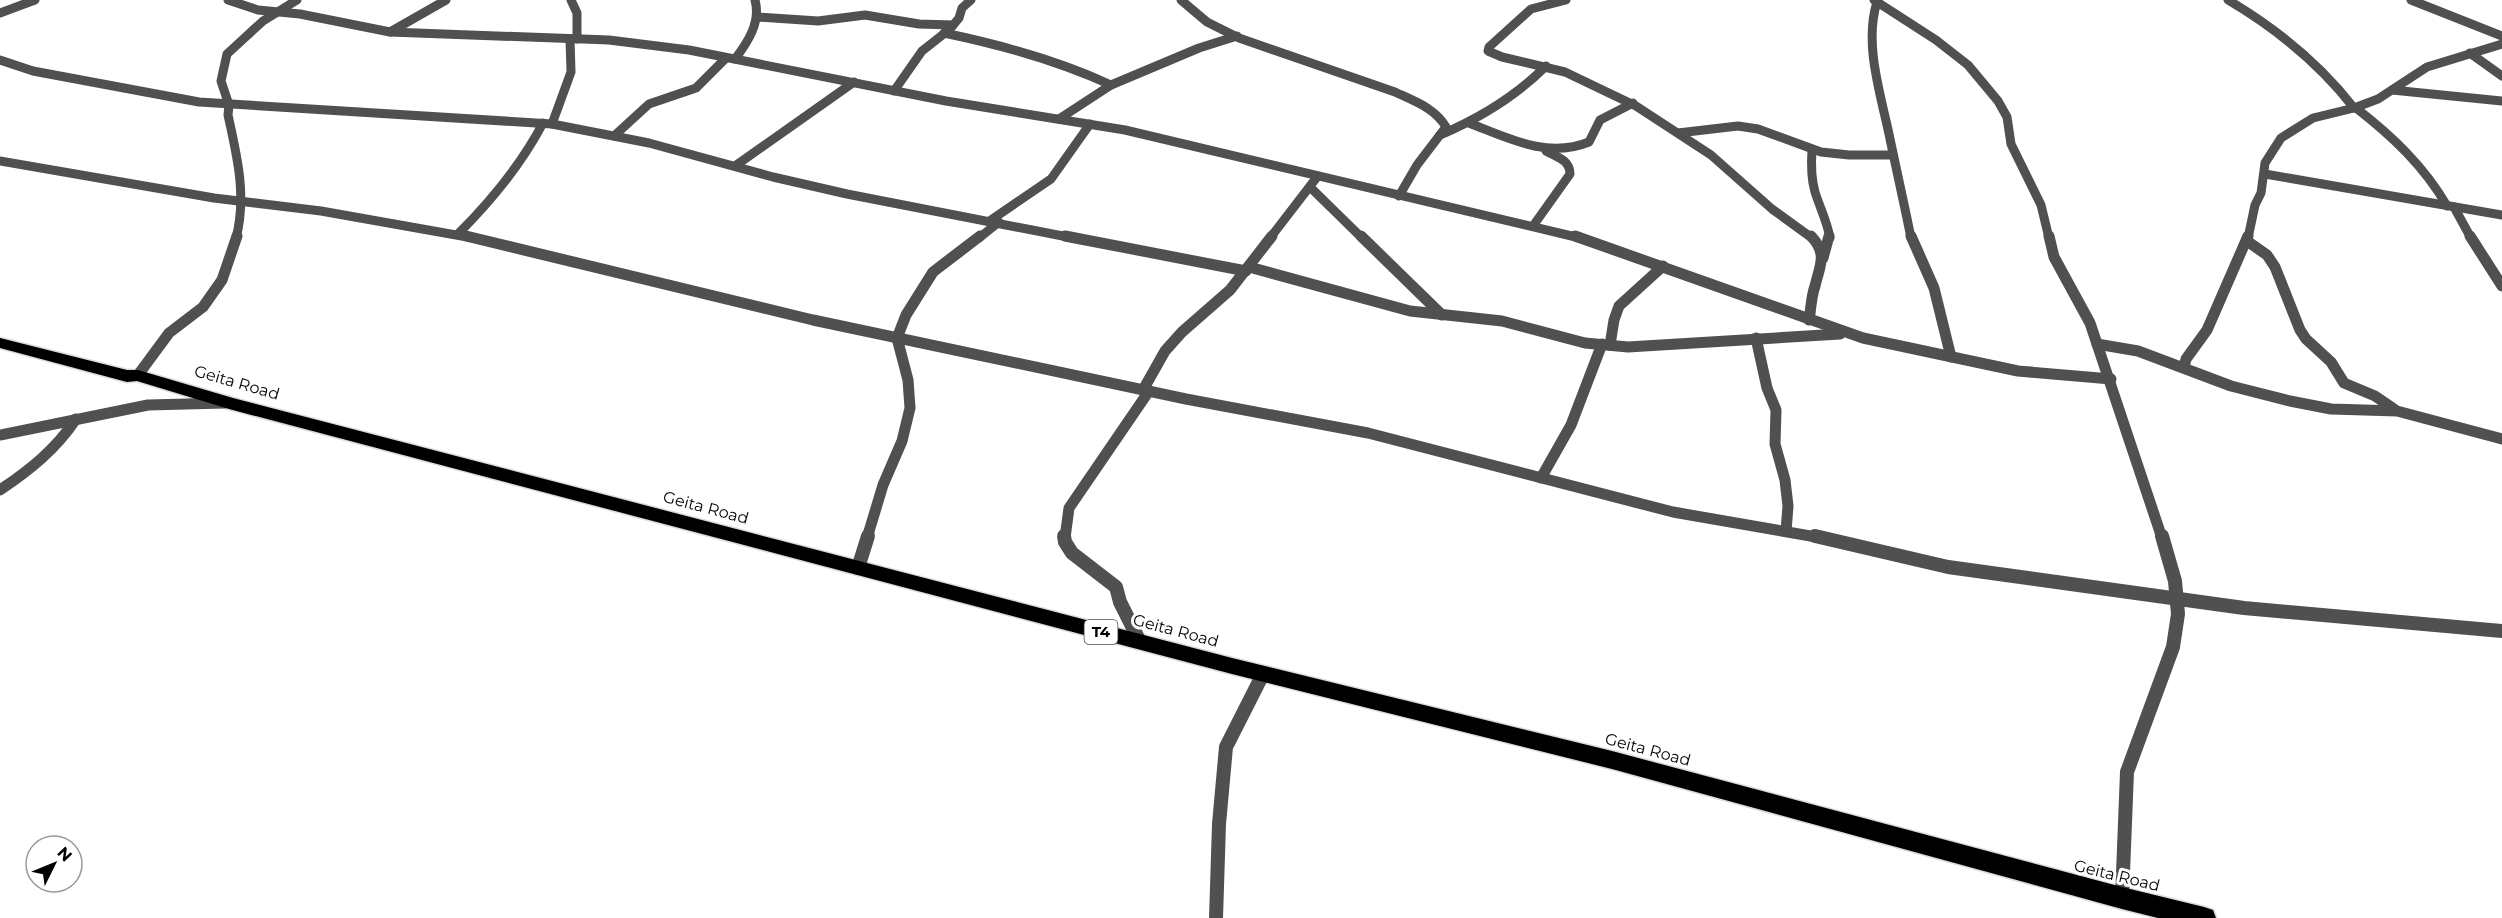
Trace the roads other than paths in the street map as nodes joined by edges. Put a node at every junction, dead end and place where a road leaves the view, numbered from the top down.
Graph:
1 (35, 0) edge
2 (228, 0) edge
3 (297, 0) edge
4 (446, 0) edge
5 (573, 0) edge
6 (755, 0) edge
7 (971, 0) edge
8 (1181, 0) edge
9 (1566, 0) edge
10 (2228, 0) edge
11 (2245, 0) edge
12 (2411, 0) edge
13 (1876, 1) edge
14 (2236, 5) junction
15 (3, 12) edge
16 (275, 13) junction
17 (757, 17) junction
18 (0, 20) edge
19 (953, 25) junction
20 (390, 32) junction
21 (944, 33) junction
22 (1237, 36) junction
23 (2502, 36) edge
24 (574, 39) junction
25 (2502, 44) edge
26 (2470, 52) junction
27 (730, 58) junction
28 (0, 60) edge
29 (1546, 66) junction
30 (2502, 76) edge
31 (854, 82) junction
32 (1111, 85) junction
33 (2392, 90) junction
34 (894, 91) junction
35 (2502, 101) edge
36 (1633, 103) junction
37 (229, 105) junction
38 (2355, 108) junction
39 (1059, 119) junction
40 (547, 123) junction
41 (1469, 123) junction
42 (1090, 124) junction
43 (1678, 133) junction
44 (1438, 135) junction
45 (614, 136) junction
46 (1531, 145) junction
47 (1812, 150) junction
48 (1893, 155) junction
49 (0, 161) edge
50 (735, 166) junction
51 (2265, 174) junction
52 (1317, 177) junction
53 (1310, 187) junction
54 (1399, 196) junction
55 (242, 200) junction
56 (2450, 207) junction
57 (2502, 215) edge
58 (995, 221) junction
59 (1533, 226) junction
60 (458, 234) junction
61 (2247, 241) junction
62 (1822, 259) junction
63 (1663, 266) junction
64 (1247, 269) junction
65 (2502, 286) edge
66 (1442, 315) junction
67 (1809, 320) junction
68 (1847, 333) junction
69 (897, 338) junction
70 (1756, 338) junction
71 (0, 343) edge
72 (2097, 344) junction
73 (1606, 345) junction
74 (1952, 357) junction
75 (2184, 367) junction
76 (138, 375) junction
77 (2110, 379) junction
78 (1146, 390) junction
79 (229, 403) junction
80 (2397, 411) junction
81 (76, 419) junction
82 (0, 435) edge
83 (2502, 439) edge
84 (1541, 478) junction
85 (0, 490) edge
86 (1786, 531) junction
87 (858, 568) junction
88 (2176, 599) junction
89 (2502, 631) edge
90 (1140, 642) junction
91 (1263, 674) junction
92 (2122, 898) junction
93 (1216, 918) edge
94 (2205, 918) edge

1 - 15 street
2 - 16 street
3 - 16 street
4 - 20 street
5 - 24 street
6 - 17 street
7 - 19 street
8 - 22 street
9 - 29 street
10 - 14 street
11 - 14 street
12 - 23 street
13 - 48 street
13 - 72 street
14 - 38 street
15 - 18 street
16 - 20 street
16 - 37 street
17 - 19 street
17 - 27 street
19 - 21 street
20 - 24 street
21 - 32 street
21 - 34 street
22 - 32 street
22 - 44 street
24 - 27 street
24 - 40 street
25 - 26 street
26 - 30 street
26 - 33 street
27 - 31 street
27 - 45 street
28 - 37 street
29 - 36 street
29 - 41 street
31 - 34 street
31 - 50 street
32 - 39 street
33 - 35 street
33 - 38 street
34 - 39 street
36 - 43 street
36 - 46 street
37 - 40 street
37 - 55 street
38 - 51 street
38 - 56 street
39 - 42 street
40 - 45 street
40 - 60 street
41 - 44 street
41 - 46 street
42 - 52 street
42 - 58 street
43 - 47 street
43 - 62 street
44 - 54 street
45 - 50 street
46 - 59 street
47 - 48 street
47 - 62 street
48 - 74 street
49 - 55 street
50 - 58 street
51 - 56 street
51 - 61 street
52 - 53 street
52 - 54 street
53 - 64 street
53 - 66 street
54 - 59 street
55 - 60 street
55 - 76 street
56 - 57 street
56 - 65 street
58 - 64 street
58 - 69 street
59 - 63 street
60 - 69 street
61 - 75 street
61 - 80 street
62 - 67 street
63 - 67 street
63 - 73 street
64 - 66 street
64 - 78 street
66 - 73 street
67 - 68 street
68 - 70 street
68 - 74 street
69 - 78 street
69 - 87 street
70 - 73 street
70 - 86 street
71 - 76 highway, Geita Road / T4
72 - 75 street
72 - 77 street
73 - 84 street
74 - 77 street
75 - 80 street
76 - 79 highway, Geita Road / T4
77 - 88 street
78 - 84 street
78 - 90 street
79 - 81 street
79 - 87 highway, Geita Road / T4
80 - 83 street
81 - 82 street
81 - 85 street
84 - 86 street
86 - 88 street
87 - 90 highway, Geita Road / T4
88 - 89 street
88 - 92 street
90 - 91 highway, Geita Road / T4
91 - 92 highway, Geita Road / T4
91 - 93 street
92 - 94 highway, Geita Road / T4

